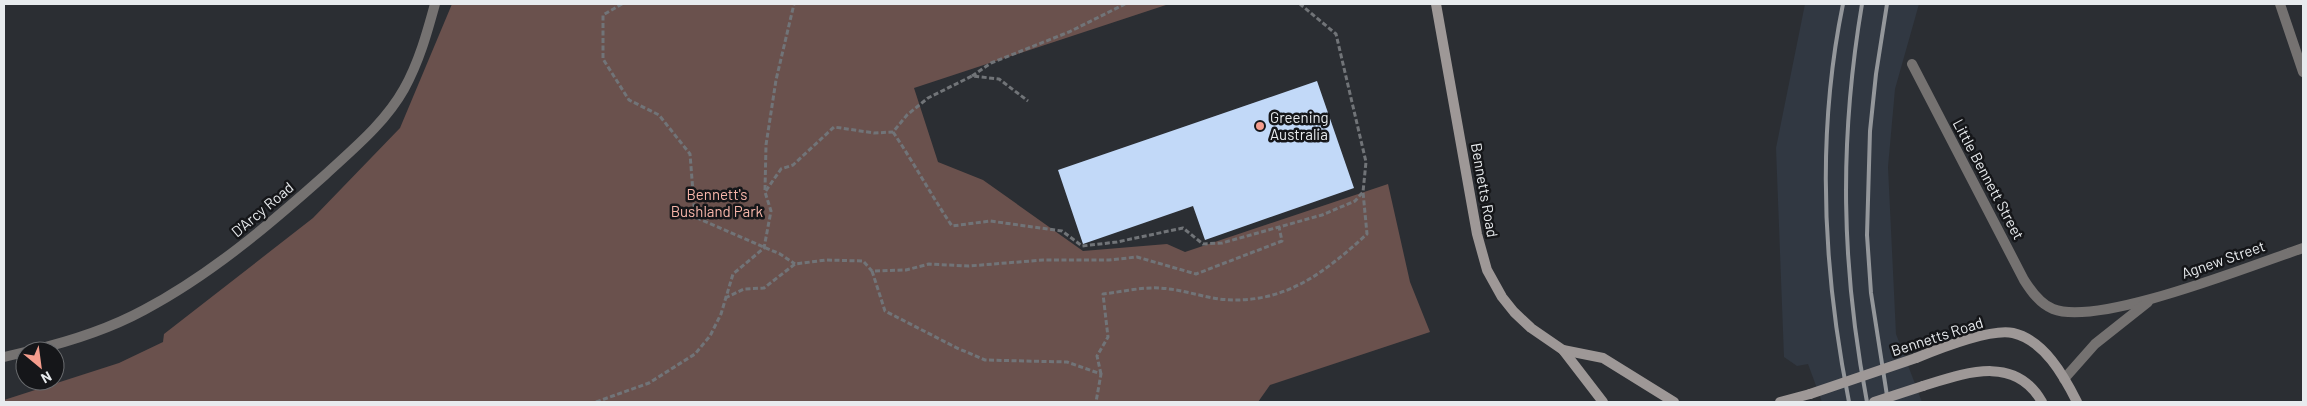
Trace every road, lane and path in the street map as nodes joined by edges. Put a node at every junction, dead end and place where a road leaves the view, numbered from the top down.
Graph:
1 (435, 4) edge
2 (622, 4) edge
3 (794, 4) edge
4 (1125, 4) edge
5 (1300, 4) edge
6 (1436, 4) edge
7 (2280, 4) edge
8 (1912, 64) dead end
9 (2303, 72) edge
10 (972, 76) junction
11 (1028, 101) dead end
12 (893, 132) junction
13 (765, 192) junction
14 (1363, 192) junction
15 (1279, 227) junction
16 (764, 248) junction
17 (2303, 248) edge
18 (795, 264) junction
19 (872, 271) junction
20 (725, 298) junction
21 (2152, 299) junction
22 (2045, 304) joint
23 (63, 341) edge
24 (1563, 350) junction
25 (1100, 374) junction
26 (2064, 379) junction
27 (596, 402) edge
28 (1096, 402) edge
29 (1603, 402) edge
30 (1674, 402) edge
31 (1780, 402) edge
32 (1874, 402) edge
33 (2042, 402) edge
34 (2077, 402) edge

1 - 23 street, D'Arcy Road
2 - 16 path
3 - 13 path
4 - 10 path
5 - 14 path
6 - 24 main road, Bennetts Road
7 - 9 street
8 - 22 street, Little Bennett Street
10 - 11 path
10 - 12 path
12 - 13 path
12 - 15 path
13 - 16 path
14 - 15 path
14 - 25 path
15 - 19 path
16 - 18 path
16 - 20 path
17 - 21 street, Agnew Street
18 - 19 path
18 - 20 path
19 - 25 path
20 - 27 path
21 - 22 street, Agnew Street
21 - 26 street, Agnew Street
24 - 29 main road, Bennetts Road
24 - 30 main road, Bennetts Road
25 - 28 path
26 - 31 main road, Bennetts Road, bridge
26 - 34 main road, Bennetts Road
32 - 33 main road, bridge

